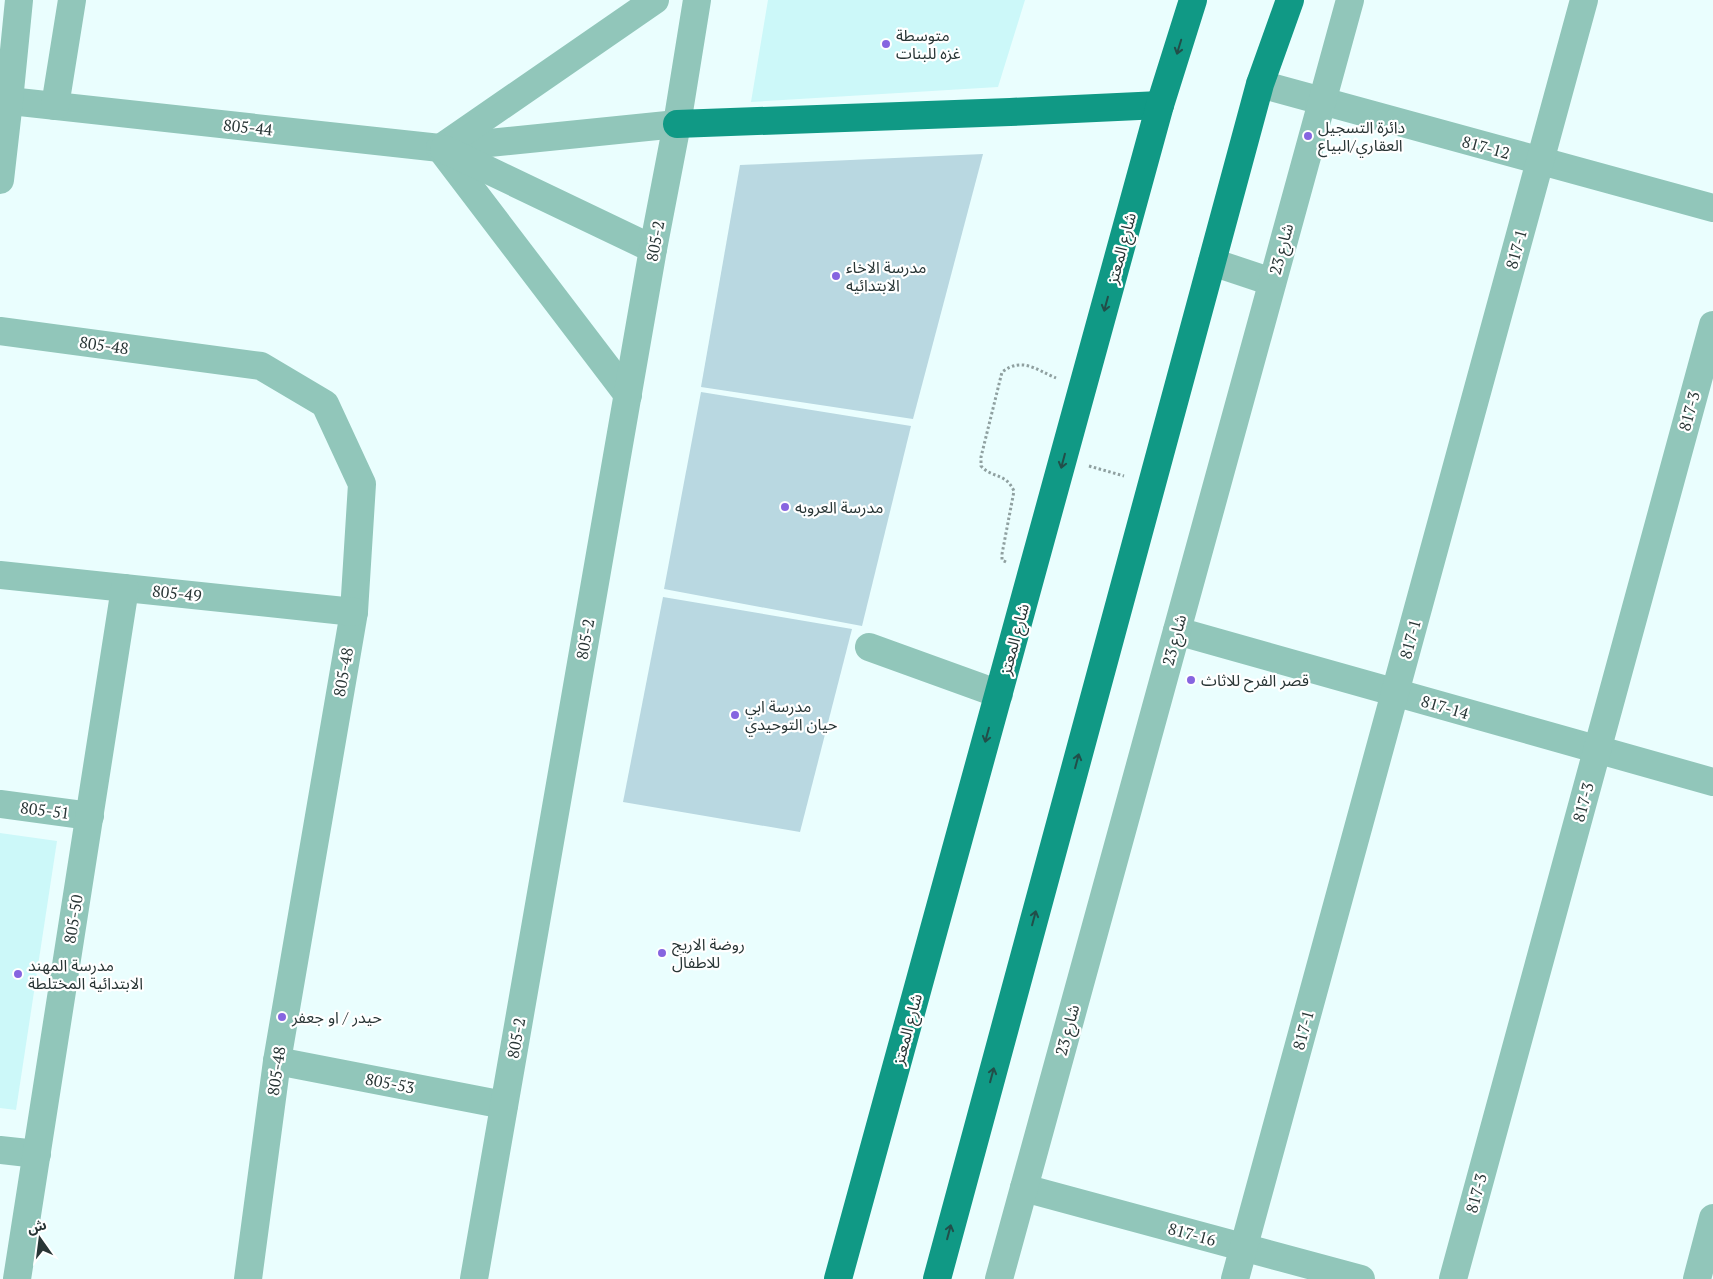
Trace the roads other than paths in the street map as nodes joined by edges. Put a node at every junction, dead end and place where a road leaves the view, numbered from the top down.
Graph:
1 (19, 0) edge
2 (72, 0) edge
3 (655, 0) edge
4 (697, 0) edge
5 (1193, 0) edge
6 (1290, 0) edge
7 (1350, 0) edge
8 (1584, 0) edge
9 (1260, 84) junction
10 (5, 101) edge
11 (1322, 101) junction
12 (1160, 105) junction
13 (55, 106) junction
14 (677, 124) junction
15 (440, 148) junction
16 (1540, 161) junction
17 (0, 180) edge
18 (1713, 208) edge
19 (653, 249) junction
20 (1212, 262) junction
21 (1272, 282) junction
22 (1713, 325) edge
23 (0, 331) edge
24 (628, 395) junction
25 (0, 575) edge
26 (125, 588) junction
27 (354, 612) junction
28 (1177, 631) junction
29 (869, 647) dead end
30 (1395, 693) junction
31 (999, 694) junction
32 (1597, 749) junction
33 (1713, 782) edge
34 (0, 804) edge
35 (90, 816) junction
36 (277, 1061) junction
37 (504, 1105) junction
38 (0, 1150) edge
39 (37, 1154) junction
40 (1024, 1188) junction
41 (1713, 1218) edge
42 (1244, 1247) junction
43 (17, 1279) edge
44 (248, 1279) edge
45 (474, 1279) edge
46 (838, 1279) edge
47 (937, 1279) edge
48 (999, 1279) edge
49 (1235, 1279) edge
50 (1361, 1279) edge
51 (1453, 1279) edge
52 (1696, 1279) edge

1 - 10 street
2 - 13 street
3 - 15 street
4 - 14 street, 805-2
5 -> 12 main road, شارع المعتز
6 - 9 main road
7 - 11 street, شارع 23
8 - 16 street, 817-1
9 - 11 street, 817-12
9 - 20 main road
10 - 13 street, 805-44
10 - 17 street
11 - 16 street, 817-12
11 - 21 street, شارع 23
12 - 14 main road
12 -> 31 main road, شارع المعتز
13 - 15 street, 805-44
14 - 15 street
14 - 19 street, 805-2
15 - 19 street
15 - 24 street
16 - 18 street, 817-12
16 - 30 street, 817-1
19 - 24 street, 805-2
20 - 21 street
47 -> 20 main road
21 - 28 street, شارع 23
22 - 32 street, 817-3
23 - 27 street, 805-48
24 - 37 street, 805-2
25 - 26 street, 805-49
26 - 27 street, 805-49
26 - 35 street, 805-50
27 - 36 street, 805-48
28 - 30 street, 817-14
28 - 40 street, شارع 23
29 - 31 street
30 - 32 street, 817-14
30 - 42 street, 817-1
31 -> 46 main road, شارع المعتز
32 - 33 street, 817-14
32 - 51 street, 817-3
34 - 35 street, 805-51
35 - 39 street, 805-50
36 - 37 street, 805-53
36 - 44 street, 805-48
37 - 45 street, 805-2
38 - 39 street
39 - 43 street, 805-50
40 - 42 street, 817-16
40 - 48 street, شارع 23
41 - 52 street
42 - 49 street, 817-1
42 - 50 street, 817-16

